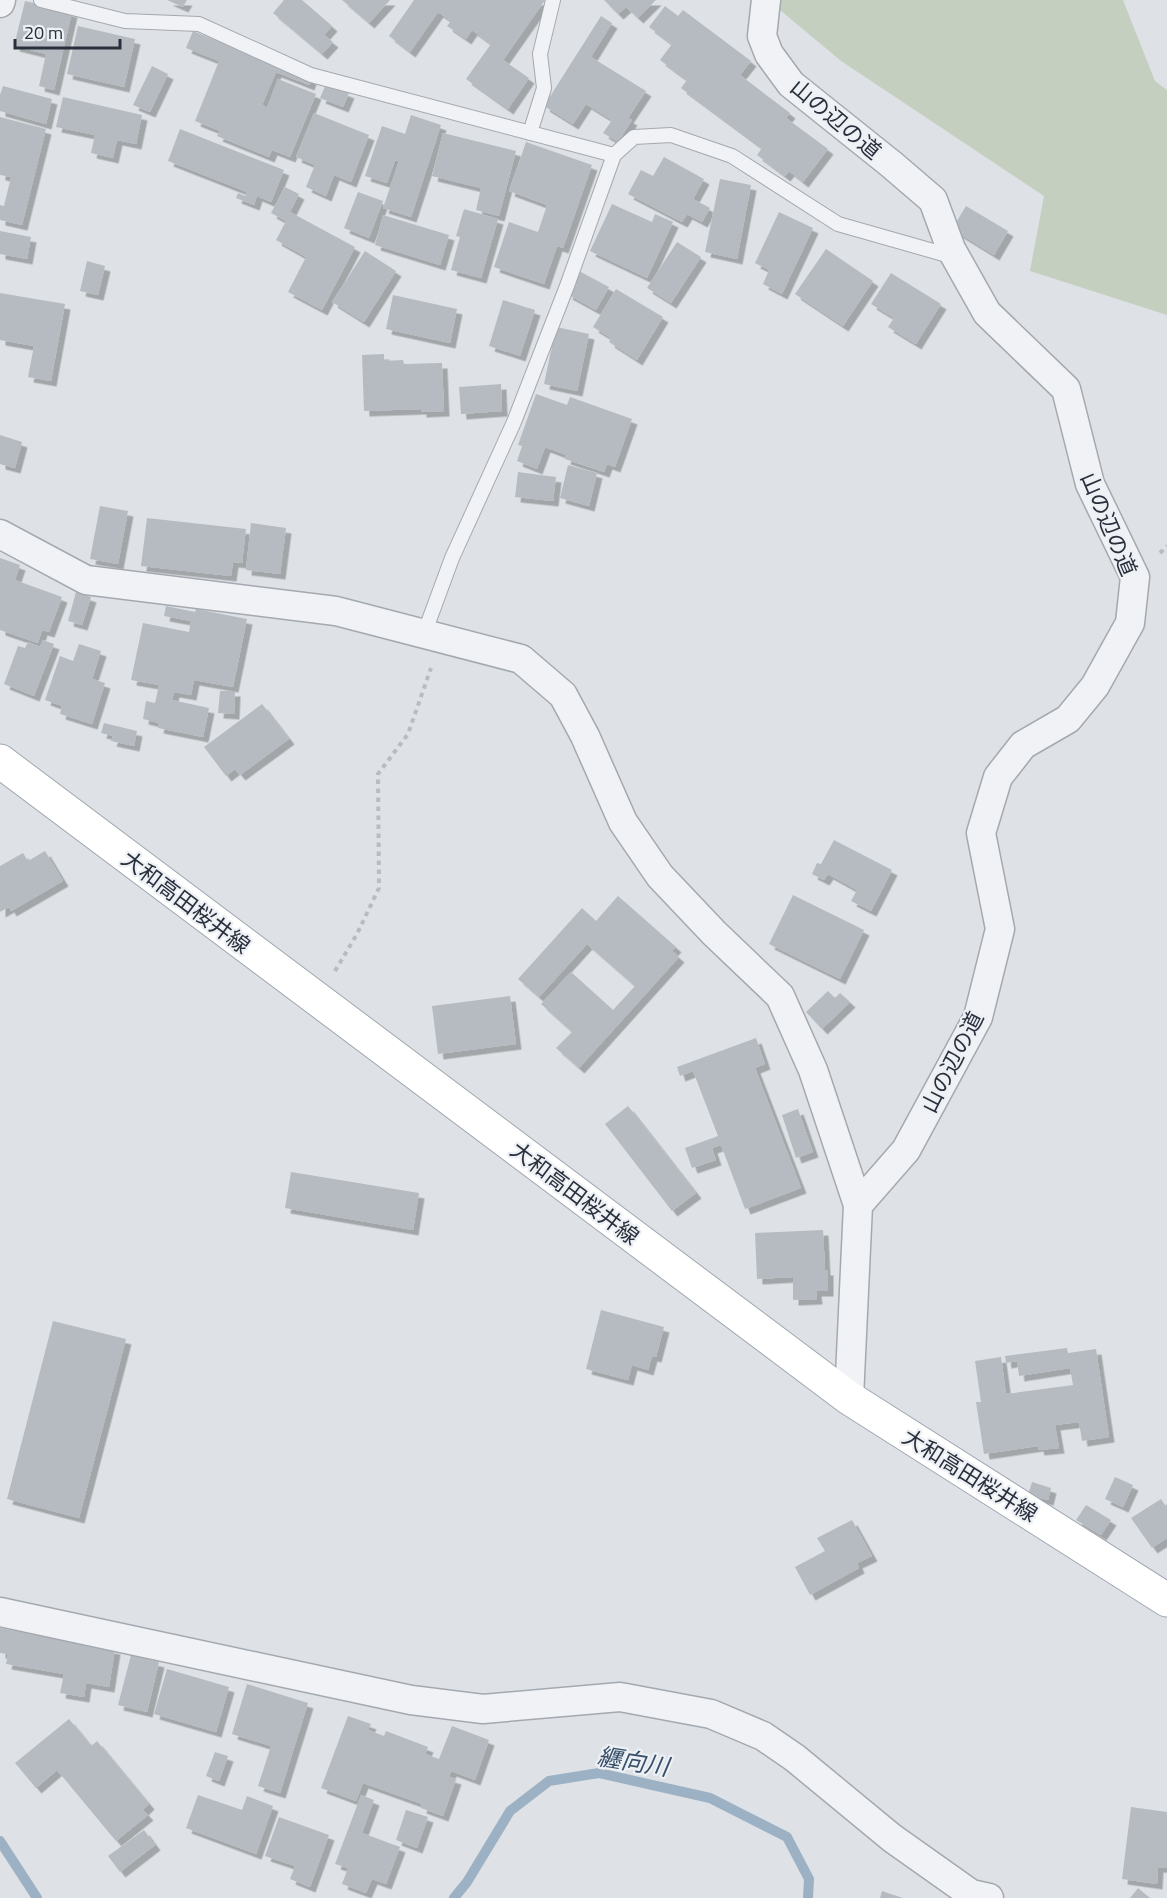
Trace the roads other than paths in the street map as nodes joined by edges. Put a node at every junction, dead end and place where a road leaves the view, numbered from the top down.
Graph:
1 (41, 0) edge
2 (553, 0) edge
3 (766, 0) edge
4 (530, 133) junction
5 (614, 155) junction
6 (956, 258) junction
7 (0, 534) edge
8 (433, 636) junction
9 (0, 761) edge
10 (858, 1206) junction
11 (849, 1398) junction
12 (1167, 1600) edge
13 (0, 1611) edge
14 (989, 1898) edge

1 - 4 lane
2 - 4 lane
3 - 6 street, 山の辺の道
4 - 5 lane
5 - 6 lane
5 - 8 lane
6 - 10 street, 山の辺の道
7 - 8 street
8 - 10 street
9 - 11 main road, 大和高田桜井線
10 - 11 street
11 - 12 main road, 大和高田桜井線
13 - 14 street

